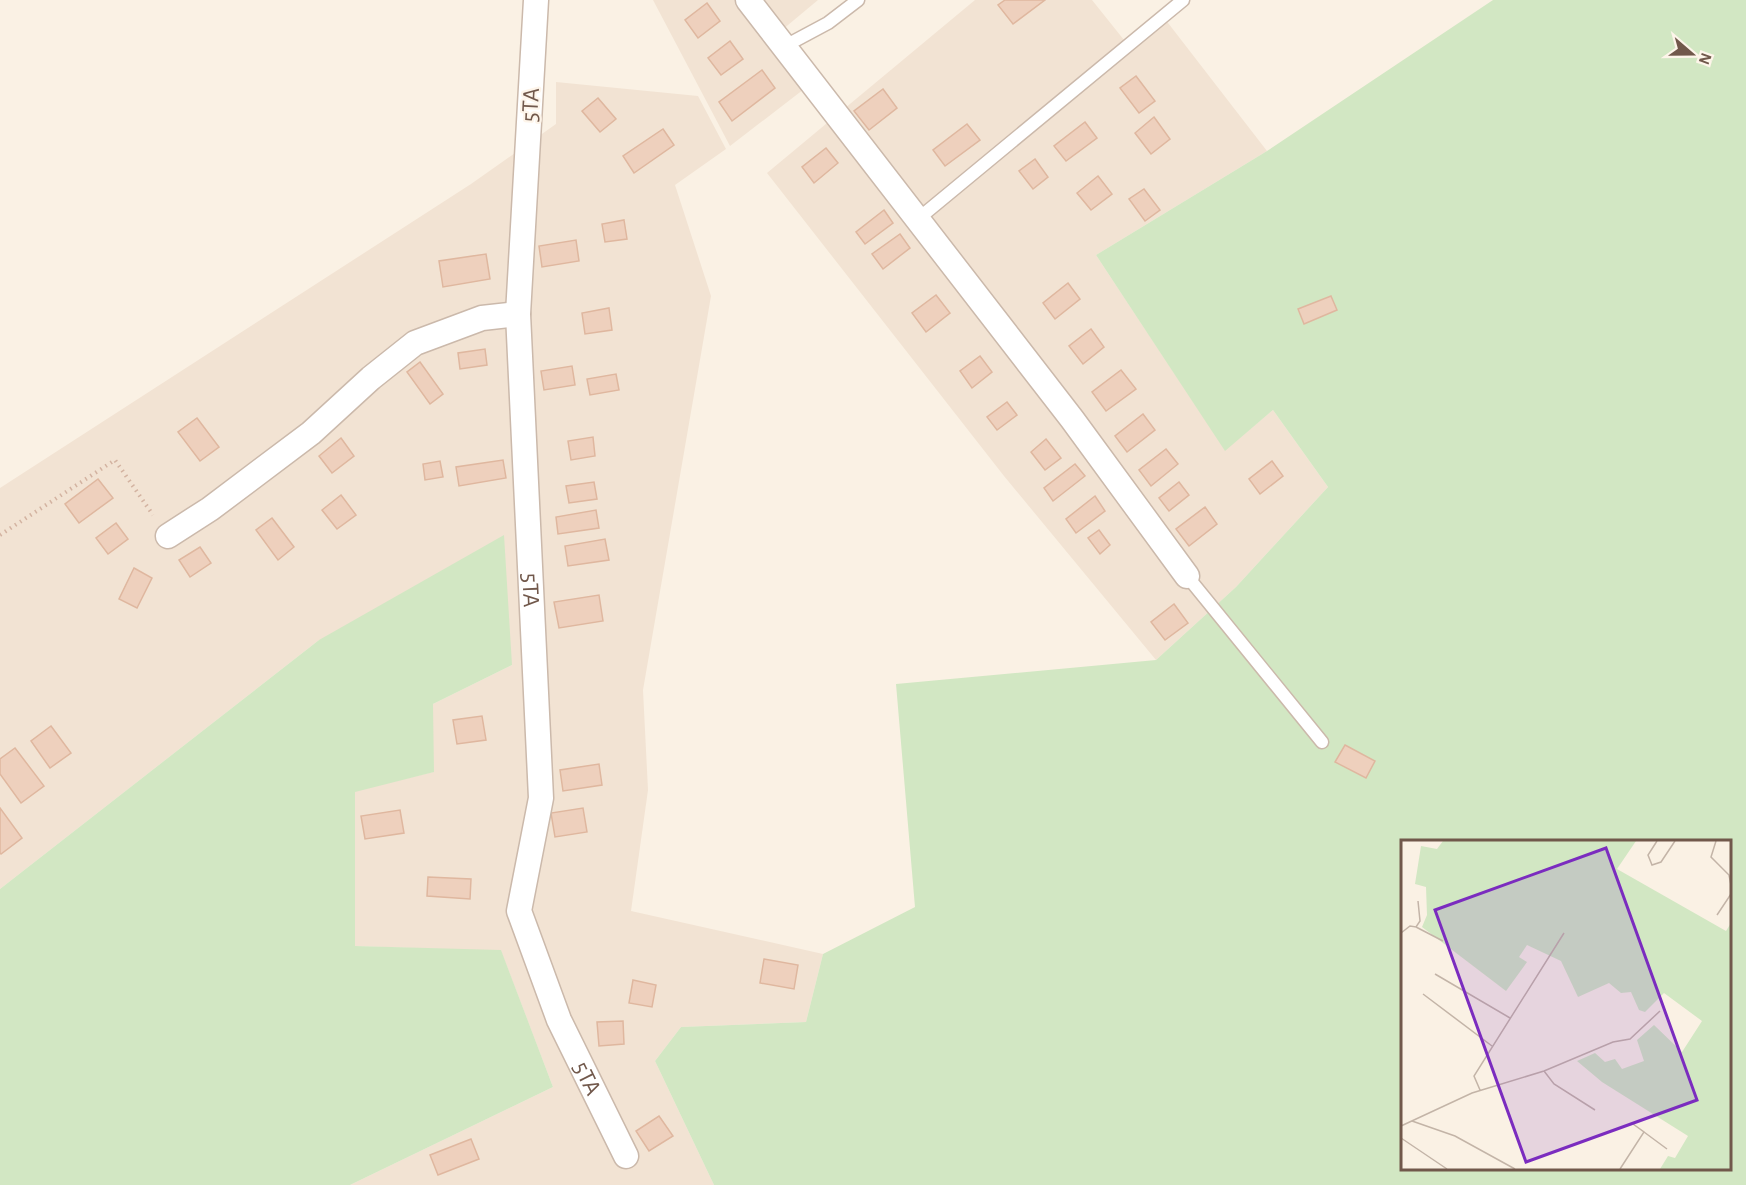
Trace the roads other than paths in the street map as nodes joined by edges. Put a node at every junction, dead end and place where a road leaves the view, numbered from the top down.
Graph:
1 (536, 0) edge
2 (748, 0) edge
3 (858, 0) edge
4 (1182, 0) edge
5 (785, 46) junction
6 (918, 219) junction
7 (518, 314) junction
8 (168, 536) road end
9 (1187, 576) joint
10 (1322, 742) dead end
11 (626, 1156) dead end

1 - 7 street, 5TA
2 - 5 street
3 - 5 lane
4 - 6 lane
5 - 6 street
6 - 9 street
7 - 8 street
7 - 11 street, 5TA
9 - 10 lane

